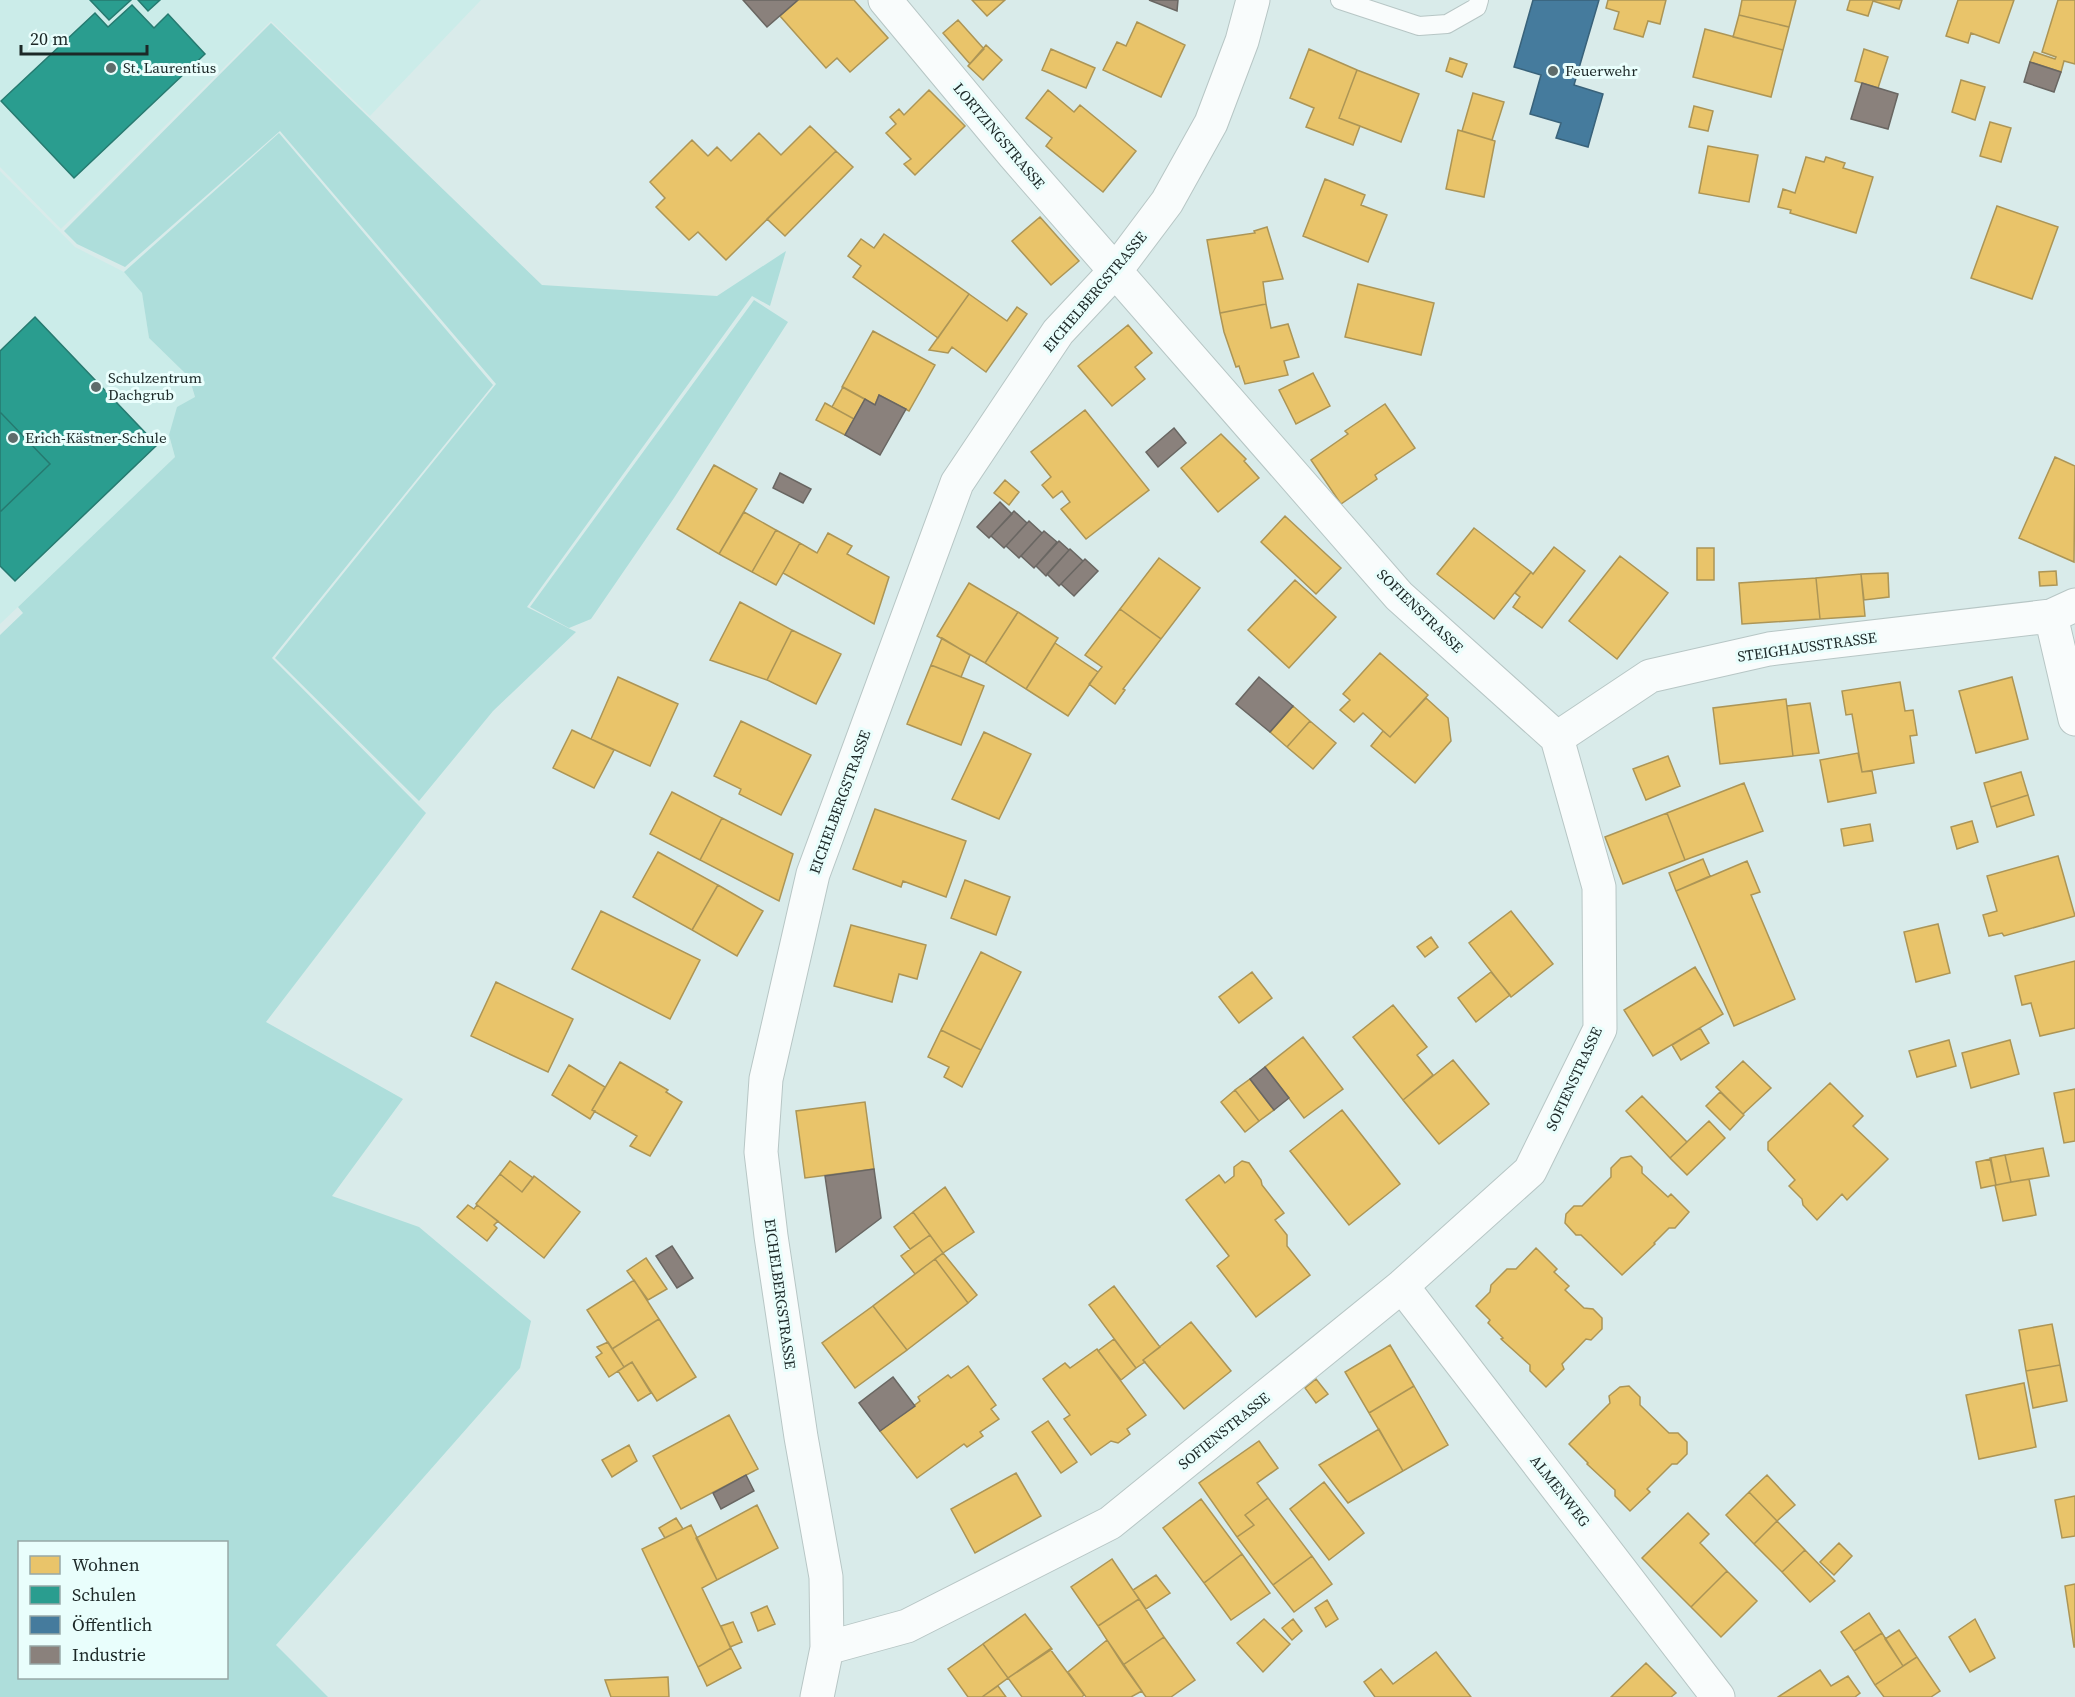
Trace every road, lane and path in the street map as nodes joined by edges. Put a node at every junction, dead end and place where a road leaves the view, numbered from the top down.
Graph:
1 (885, 0) edge
2 (1253, 0) edge
3 (1340, 0) edge
4 (1479, 0) edge
5 (1116, 270) junction
6 (2063, 610) edge
7 (2075, 719) edge
8 (1557, 738) junction
9 (1402, 1286) junction
10 (827, 1648) junction
11 (818, 1697) edge
12 (1718, 1697) edge

1 - 5 street, LORTZINGSTRASSE
2 - 5 street, EICHELBERGSTRASSE
3 - 4 lane
5 - 8 street, SOFIENSTRASSE
5 - 10 street, EICHELBERGSTRASSE
6 - 7 street
6 - 8 street, STEIGHAUSSTRASSE
8 - 9 street, SOFIENSTRASSE
9 - 10 street, SOFIENSTRASSE
9 - 12 street, ALMENWEG
10 - 11 street, EICHELBERGSTRASSE

